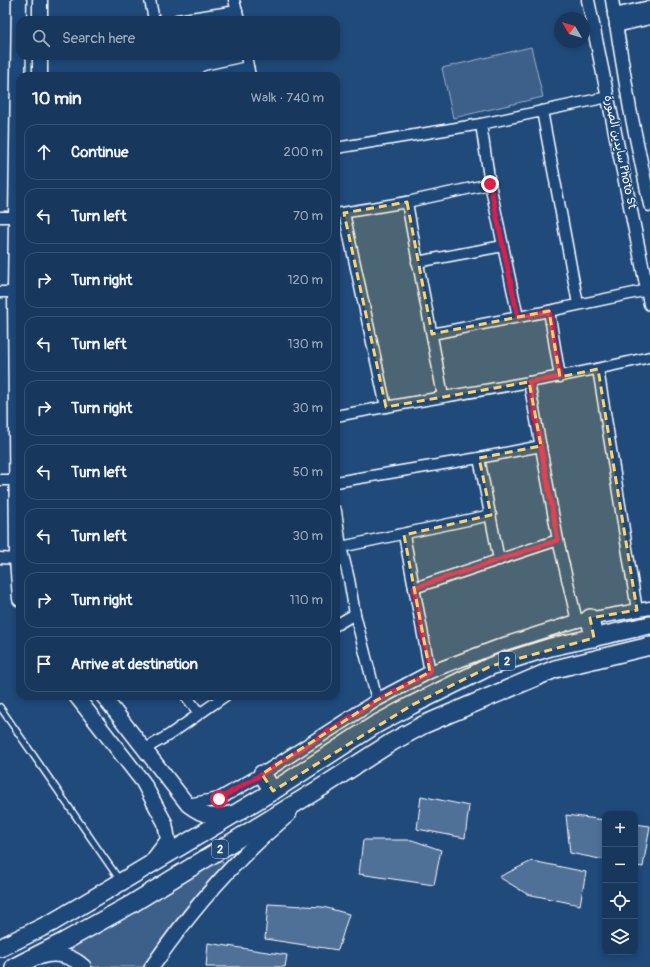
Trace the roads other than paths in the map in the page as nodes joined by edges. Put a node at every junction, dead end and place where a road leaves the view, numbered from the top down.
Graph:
1 (19, 0) edge
2 (40, 0) edge
3 (150, 0) edge
4 (234, 0) edge
5 (588, 0) edge
6 (612, 0) edge
7 (650, 7) edge
8 (19, 16) edge
9 (40, 16) edge
10 (153, 16) edge
11 (238, 16) edge
12 (650, 18) edge
13 (615, 21) junction
14 (19, 60) edge
15 (40, 60) edge
16 (247, 60) edge
17 (19, 72) edge
18 (40, 72) edge
19 (249, 72) edge
20 (608, 97) junction
21 (630, 109) junction
22 (542, 111) junction
23 (612, 113) junction
24 (481, 124) junction
25 (340, 147) edge
26 (490, 184) junction
27 (407, 202) junction
28 (650, 205) edge
29 (340, 214) edge
30 (0, 217) edge
31 (16, 217) joint
32 (503, 246) junction
33 (417, 262) junction
34 (648, 290) junction
35 (0, 292) edge
36 (15, 292) junction
37 (578, 304) junction
38 (650, 304) edge
39 (549, 311) junction
40 (518, 317) junction
41 (432, 334) junction
42 (650, 357) edge
43 (598, 369) junction
44 (560, 377) junction
45 (529, 382) junction
46 (16, 386) edge
47 (443, 397) junction
48 (386, 406) junction
49 (340, 415) edge
50 (541, 446) junction
51 (479, 458) junction
52 (0, 480) edge
53 (16, 480) edge
54 (340, 481) edge
55 (491, 515) junction
56 (404, 534) junction
57 (340, 540) edge
58 (558, 540) junction
59 (341, 547) junction
60 (0, 558) edge
61 (16, 559) edge
62 (499, 560) junction
63 (414, 588) junction
64 (650, 608) edge
65 (637, 610) junction
66 (355, 614) junction
67 (583, 619) junction
68 (340, 623) edge
69 (650, 625) edge
70 (594, 638) junction
71 (648, 648) edge
72 (430, 672) junction
73 (79, 700) edge
74 (106, 700) edge
75 (189, 700) edge
76 (219, 700) edge
77 (377, 700) junction
78 (412, 705) junction
79 (0, 708) edge
80 (200, 713) junction
81 (423, 725) junction
82 (145, 749) junction
83 (262, 774) junction
84 (322, 787) junction
85 (273, 791) junction
86 (188, 805) junction
87 (238, 812) junction
88 (149, 866) junction
89 (121, 882) junction
90 (0, 948) edge
91 (16, 966) edge
92 (84, 967) edge
93 (152, 967) edge

1 - 8 main road
2 - 9 main road
3 - 10 street
4 - 11 street
5 - 20 street, سايدين الصورة Photo St
6 - 13 street, سايدين الصورة Photo St
7 - 13 street
12 - 13 street
13 - 21 street, سايدين الصورة Photo St
14 - 17 main road
15 - 18 main road
16 - 19 street
20 - 22 street
20 - 23 street, سايدين الصورة Photo St
21 - 23 street
21 - 28 street, سايدين الصورة Photo St
22 - 24 street
22 - 37 street
23 - 34 street, سايدين الصورة Photo St
24 - 25 street
24 - 26 street
26 - 27 street
26 - 32 street
27 - 29 street
27 - 33 street
29 - 48 street
30 - 31 street
31 - 36 main road
32 - 33 street
32 - 40 street
33 - 41 street
34 - 37 street
34 - 38 street, سايدين الصورة Photo St
35 - 36 street
36 - 46 main road
37 - 39 street
39 - 40 street
39 - 44 street
40 - 41 street
41 - 47 street
42 - 43 street
43 - 44 street
43 - 65 street
44 - 45 street
45 - 47 street
45 - 50 street
47 - 48 street
48 - 49 street
50 - 51 street
50 - 58 street
51 - 54 street
51 - 55 street
52 - 53 street
55 - 56 street
55 - 62 street
56 - 59 street
56 - 63 street
57 - 59 street
58 - 62 street
58 - 67 street
59 - 66 street
60 - 61 street
62 - 63 street
63 - 72 street
64 - 65 street
65 - 67 street
66 - 68 street
66 - 77 street
67 - 70 highway
67 - 72 street
69 - 70 highway, 2
70 - 78 highway, 2
71 - 81 highway, 2
72 - 77 street
73 - 88 main road
74 - 82 main road
75 - 80 street
76 - 80 street
77 - 83 street
78 - 81 highway
78 - 85 highway, 2
79 - 89 lane
80 - 82 street
81 - 84 highway, 2
82 - 86 main road
83 - 85 highway
83 - 86 street
84 - 91 highway, 2
84 - 93 main road
85 - 87 highway, 2
86 - 87 main road
87 - 88 highway, 2
88 - 89 highway, 2
89 - 90 highway, 2
91 - 92 main road

